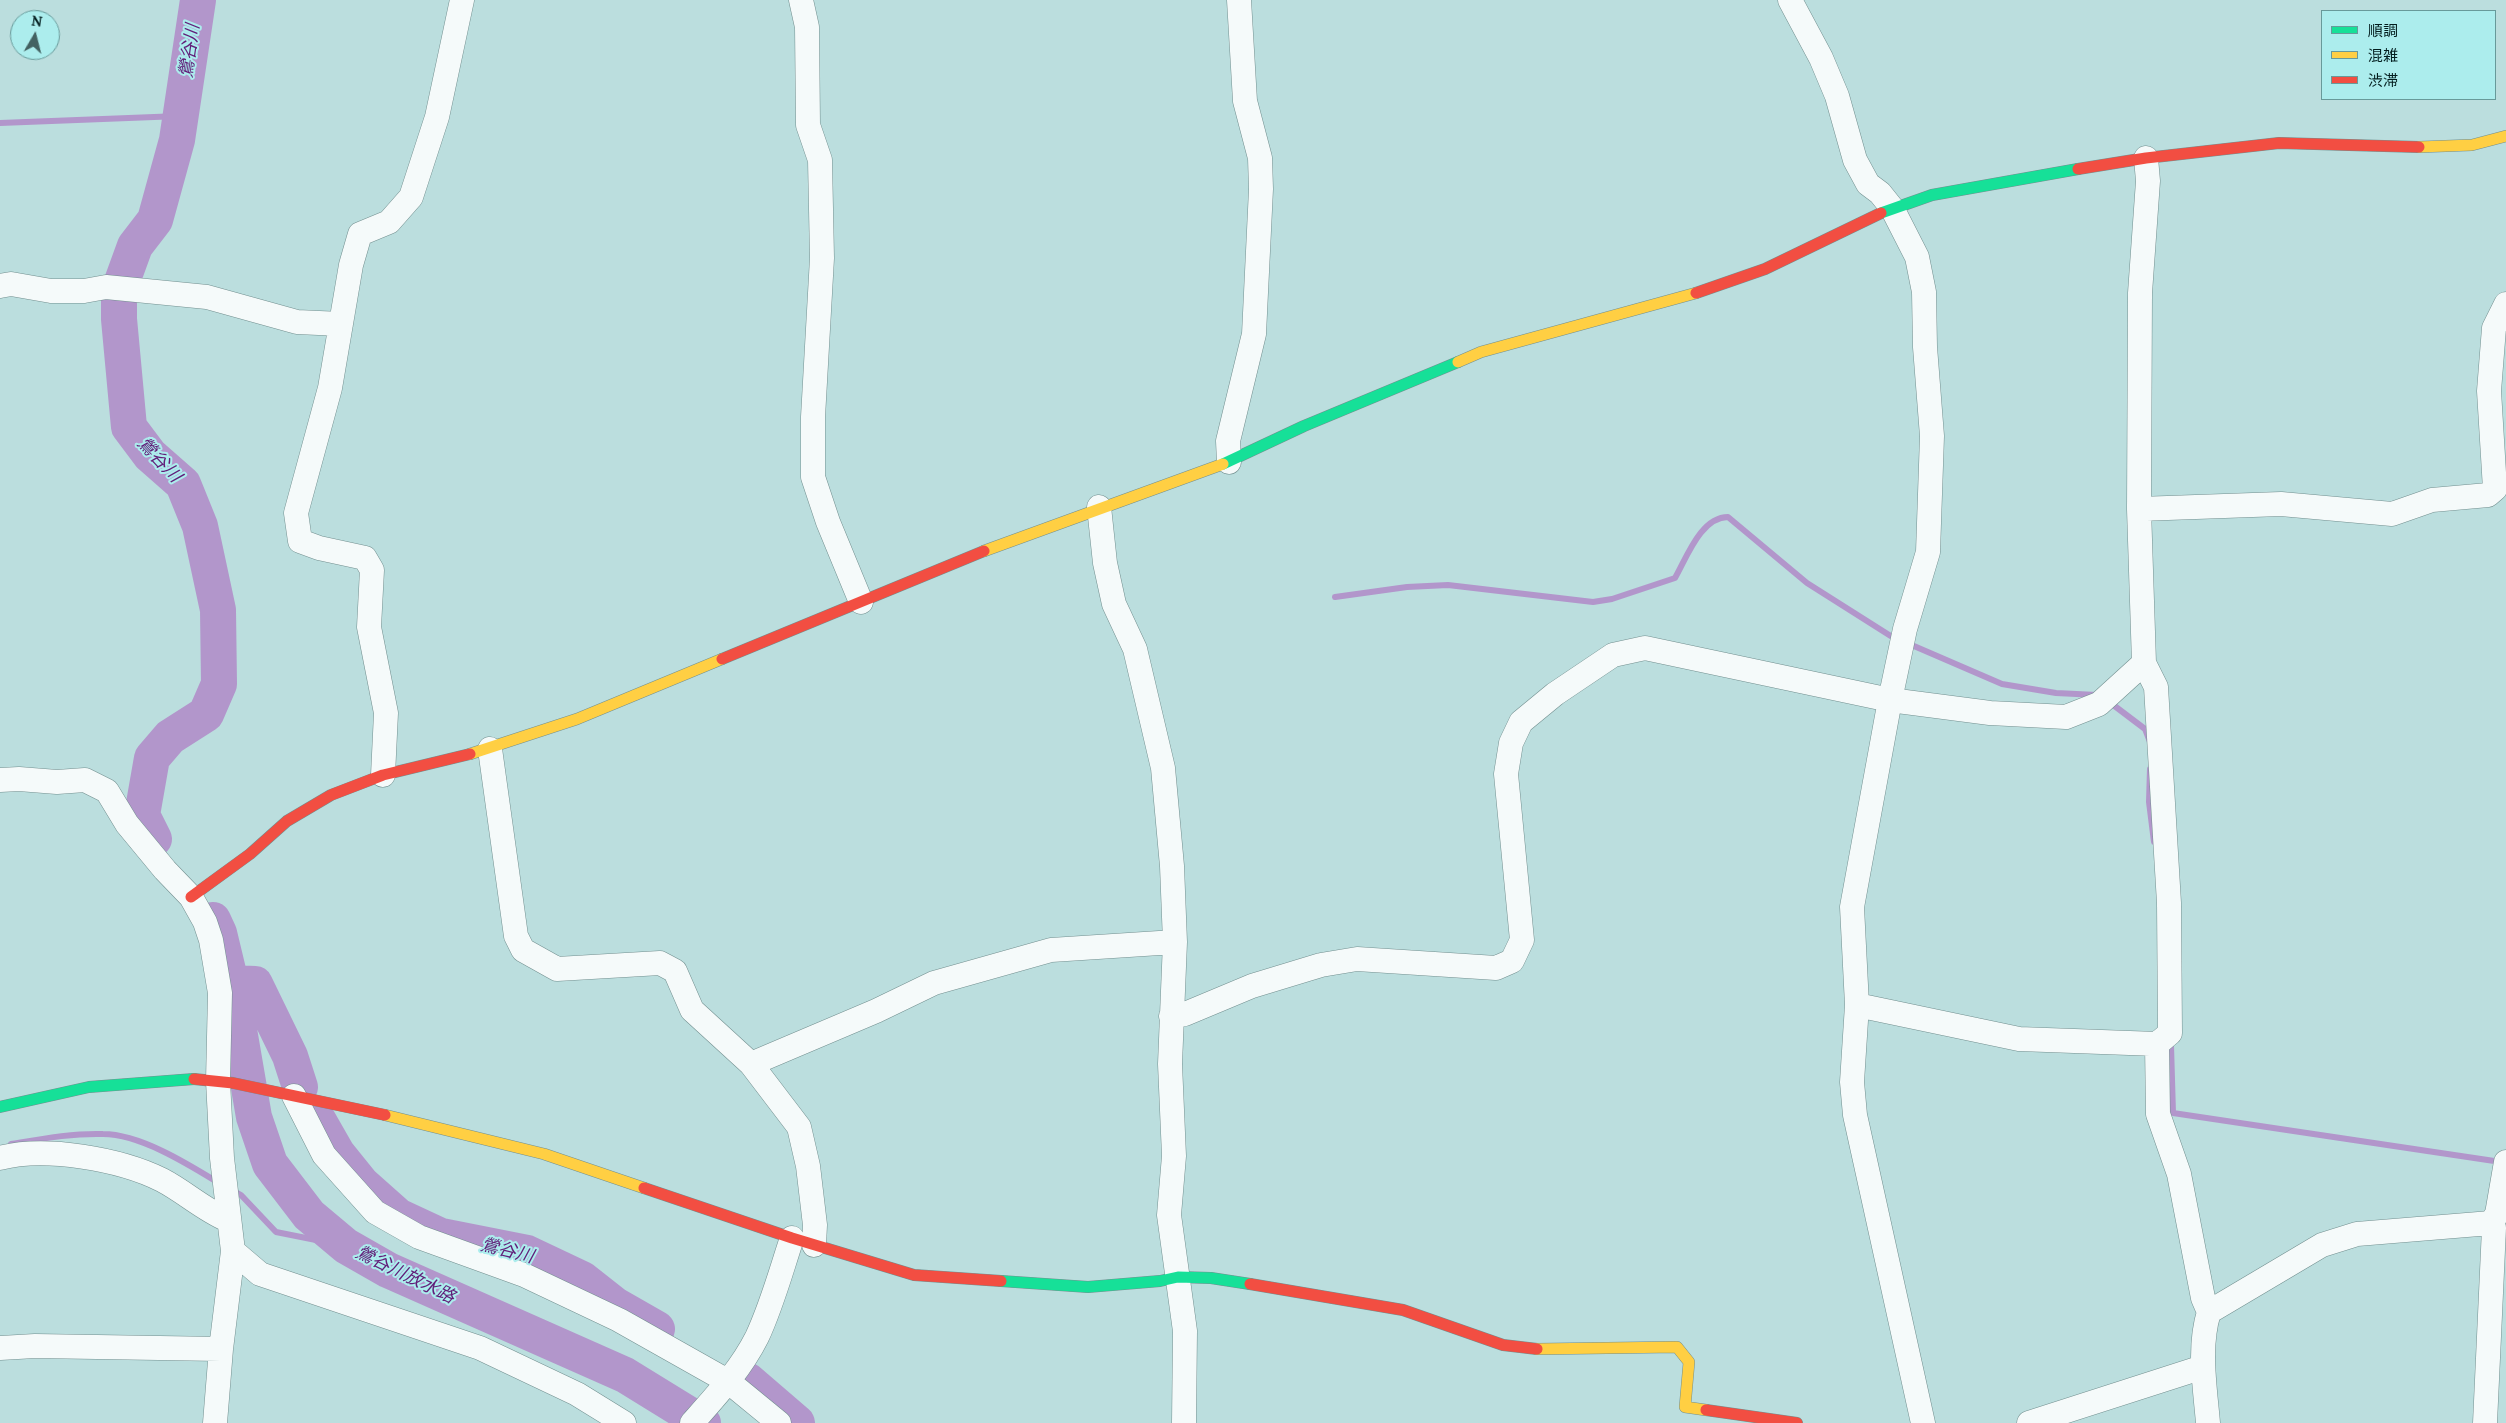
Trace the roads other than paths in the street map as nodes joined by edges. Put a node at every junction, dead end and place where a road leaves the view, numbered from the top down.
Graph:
1 (462, 0) edge
2 (801, 0) edge
3 (1239, 0) edge
4 (1790, 0) edge
5 (2506, 136) edge
6 (2146, 158) junction
7 (1892, 208) junction
8 (0, 286) edge
9 (2506, 304) edge
10 (341, 324) junction
11 (1229, 462) junction
12 (1099, 507) junction
13 (2139, 509) junction
14 (862, 602) junction
15 (2144, 663) junction
16 (1890, 700) junction
17 (490, 749) junction
18 (383, 775) junction
19 (0, 780) edge
20 (191, 897) junction
21 (1174, 942) junction
22 (1857, 1005) junction
23 (1171, 1016) junction
24 (2163, 1038) junction
25 (751, 1064) junction
26 (226, 1082) junction
27 (287, 1095) junction
28 (0, 1107) edge
29 (0, 1158) edge
30 (2505, 1164) edge
31 (227, 1208) junction
32 (2491, 1223) junction
33 (792, 1238) junction
34 (814, 1245) junction
35 (233, 1251) junction
36 (1178, 1277) junction
37 (2209, 1312) junction
38 (0, 1348) edge
39 (221, 1349) junction
40 (2203, 1367) junction
41 (725, 1386) junction
42 (1684, 1415) edge
43 (216, 1423) edge
44 (624, 1423) edge
45 (692, 1423) edge
46 (779, 1423) edge
47 (1184, 1423) edge
48 (1797, 1423) edge
49 (1923, 1423) edge
50 (2029, 1423) edge
51 (2208, 1423) edge
52 (2486, 1423) edge

1 - 10 street
2 - 14 street
3 - 11 street
4 - 7 street
5 - 6 street
6 - 7 street
6 - 13 street
7 - 11 street
7 - 16 street
8 - 10 street
9 - 13 street
10 - 18 street
11 - 12 street
12 - 14 street
12 - 21 street
13 - 15 street
14 - 17 street
15 - 16 street
15 - 24 street
16 - 22 street
16 - 23 street
17 - 18 street
17 - 25 street
18 - 20 street
19 - 20 street
20 - 26 street
21 - 23 street
21 - 25 street
22 - 24 street
22 - 49 street
23 - 36 street
24 - 37 street
25 - 34 street
26 - 27 street
26 - 28 street
26 - 31 street
27 - 33 street
27 - 41 street
29 - 31 street
30 - 32 street
31 - 35 street
32 - 37 street
32 - 52 street
33 - 34 street
33 - 41 street
34 - 36 street
35 - 39 street
35 - 44 street
36 - 42 street
36 - 47 street
37 - 40 street
38 - 39 street
39 - 43 street
40 - 50 street
40 - 51 street
41 - 45 street
41 - 46 street
42 - 48 street

